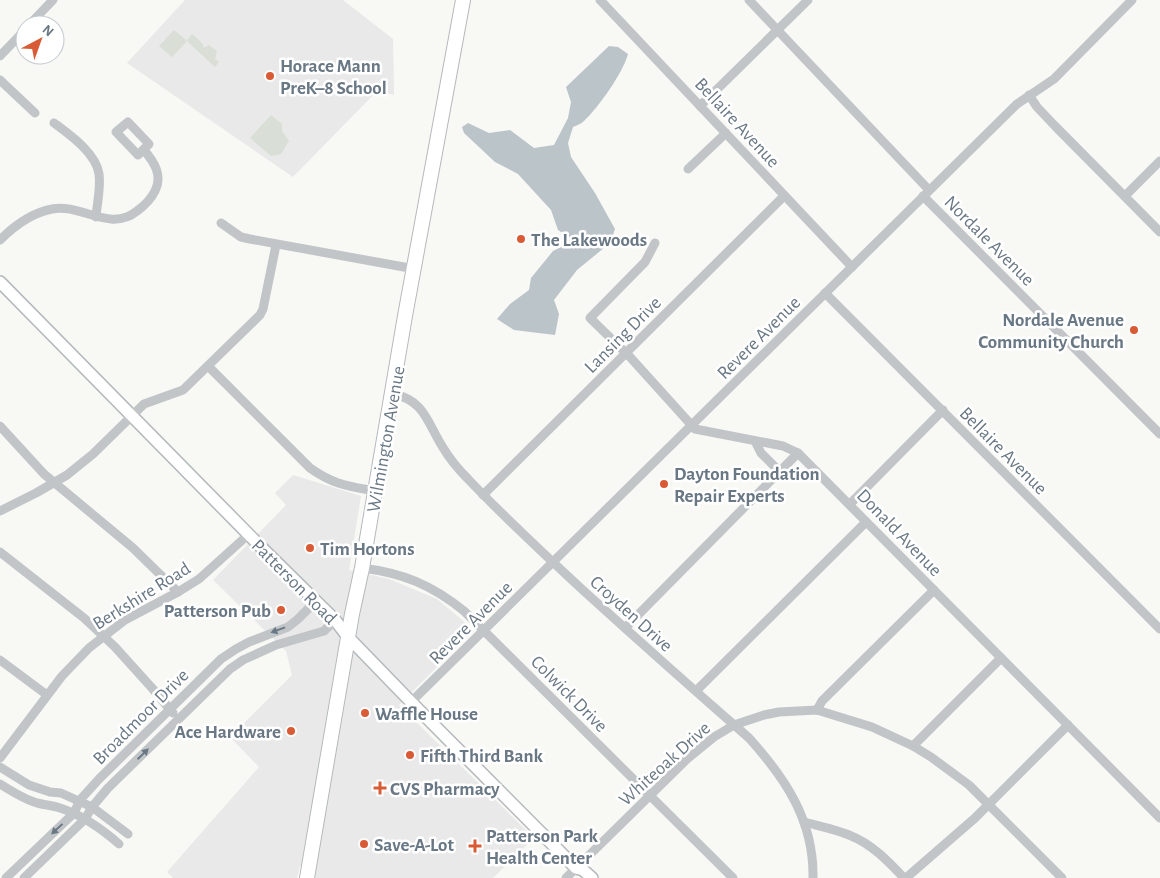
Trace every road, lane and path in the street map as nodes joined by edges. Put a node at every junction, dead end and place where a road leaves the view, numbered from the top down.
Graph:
1 (53, 0) edge
2 (463, 0) edge
3 (600, 0) edge
4 (749, 0) edge
5 (808, 0) edge
6 (1132, 0) edge
7 (39, 15) edge
8 (778, 30) junction
9 (15, 40) edge
10 (0, 56) edge
11 (0, 80) edge
12 (1029, 95) junction
13 (700, 106) junction
14 (35, 113) dead end
15 (54, 123) dead end
16 (726, 133) junction
17 (144, 150) dead end
18 (1160, 161) edge
19 (688, 169) dead end
20 (926, 193) junction
21 (784, 196) junction
22 (1125, 196) junction
23 (96, 217) junction
24 (221, 223) dead end
25 (1160, 232) edge
26 (0, 240) edge
27 (656, 242) dead end
28 (276, 245) junction
29 (852, 266) junction
30 (415, 270) junction
31 (0, 282) edge
32 (825, 293) junction
33 (626, 353) junction
34 (208, 366) junction
35 (393, 394) junction
36 (943, 410) junction
37 (132, 416) junction
38 (691, 424) junction
39 (0, 426) edge
40 (1160, 434) edge
41 (755, 442) junction
42 (798, 453) junction
43 (780, 472) junction
44 (54, 483) junction
45 (375, 491) junction
46 (483, 495) junction
47 (850, 504) junction
48 (0, 511) edge
49 (866, 522) junction
50 (249, 534) junction
51 (0, 552) edge
52 (553, 563) junction
53 (362, 568) junction
54 (934, 590) junction
55 (178, 592) junction
56 (316, 601) junction
57 (335, 620) junction
58 (625, 628) junction
59 (485, 630) junction
60 (1160, 630) edge
61 (103, 636) junction
62 (348, 638) junction
63 (1001, 658) junction
64 (0, 660) edge
65 (696, 691) junction
66 (47, 695) junction
67 (411, 702) junction
68 (169, 710) junction
69 (817, 710) junction
70 (178, 719) junction
71 (734, 725) junction
72 (1068, 725) junction
73 (913, 746) junction
74 (0, 758) edge
75 (0, 767) edge
76 (0, 784) edge
77 (650, 796) junction
78 (86, 804) junction
79 (989, 804) junction
80 (80, 816) junction
81 (1160, 818) edge
82 (804, 822) junction
83 (128, 834) dead end
84 (119, 844) dead end
85 (576, 868) junction
86 (6, 878) edge
87 (24, 878) edge
88 (307, 878) edge
89 (566, 878) edge
90 (592, 878) edge
91 (732, 878) edge
92 (813, 878) edge
93 (905, 878) edge
94 (1062, 878) edge

1 - 7 street
2 - 30 main road, Wilmington Avenue
3 - 13 street, Bellaire Avenue
4 - 8 street, Nordale Avenue
5 - 8 street
6 - 12 street, Revere Avenue
8 - 13 street
8 - 20 street, Nordale Avenue
9 - 10 street
11 - 14 street
12 - 20 street, Revere Avenue
12 - 22 street
13 - 16 street, Bellaire Avenue
15 - 23 street
16 - 19 street
16 - 21 street, Bellaire Avenue
17 - 23 street
18 - 22 street
20 - 29 street, Revere Avenue
20 - 40 street, Nordale Avenue
21 - 29 street, Bellaire Avenue
21 - 33 street, Lansing Drive
22 - 25 street
23 - 26 street
24 - 28 street
27 - 33 street, Donald Avenue
28 - 30 street
28 - 34 street
29 - 32 street, Revere Avenue
30 - 35 main road, Wilmington Avenue
31 - 37 main road, Patterson Road
32 - 36 street, Bellaire Avenue
32 - 38 street, Revere Avenue
33 - 38 street, Donald Avenue
33 - 46 street, Lansing Drive
34 - 37 street
34 - 45 street
35 - 45 main road, Wilmington Avenue
35 - 46 street, Croyden Drive
36 - 47 street
36 - 60 street, Bellaire Avenue
37 - 44 street
37 - 50 main road, Patterson Road
38 - 41 street, Donald Avenue
38 - 52 street, Revere Avenue
39 - 44 street
41 - 42 street, Donald Avenue
41 - 43 street
42 - 43 street
42 - 47 street, Donald Avenue
43 - 58 street
44 - 48 street
44 - 55 street
45 - 53 main road, Wilmington Avenue
46 - 52 street, Croyden Drive
47 - 49 street, Donald Avenue
49 - 54 street, Donald Avenue
49 - 65 street
50 - 55 street, Berkshire Road
50 - 56 main road, Patterson Road
51 - 61 street
52 - 58 street, Croyden Drive
52 - 59 street, Revere Avenue
53 - 59 street, Colwick Drive
53 - 62 main road, Wilmington Avenue
54 - 63 street, Donald Avenue
54 - 69 street
55 - 61 street, Berkshire Road
56 - 57 main road, Patterson Road
56 -> 68 street, Broadmoor Drive
57 - 62 main road, Patterson Road
57 - 70 street, Broadmoor Drive
58 - 65 street, Croyden Drive
59 - 67 street, Revere Avenue
59 - 77 street, Colwick Drive
61 - 66 street, Berkshire Road
61 - 68 street
62 - 67 main road, Patterson Road
62 - 88 main road, Wilmington Avenue
63 - 72 street, Donald Avenue
63 - 73 street
64 - 66 street
65 - 71 street, Croyden Drive
66 - 74 street, Berkshire Road
67 - 85 main road, Patterson Road
68 - 70 street
68 - 78 street, Broadmoor Drive
69 - 71 street, Whiteoak Drive
69 - 73 street, Whiteoak Drive
78 -> 70 street, Broadmoor Drive
71 - 77 street, Whiteoak Drive
71 - 82 street, Croyden Drive
72 - 79 street
72 - 81 street, Donald Avenue
73 - 79 street, Whiteoak Drive
75 - 78 street
76 - 80 street
77 - 85 street, Whiteoak Drive
77 - 91 street, Colwick Drive
78 - 80 street, Broadmoor Drive
78 - 80 street, Broadmoor Drive
78 - 83 street
79 - 93 street
79 - 94 street, Whiteoak Drive
80 - 84 street
80 -> 86 street, Broadmoor Drive
80 - 87 street, Broadmoor Drive
82 - 92 street, Croyden Drive
82 - 93 street
85 - 89 street, Whiteoak Drive
85 - 90 main road, Patterson Road

